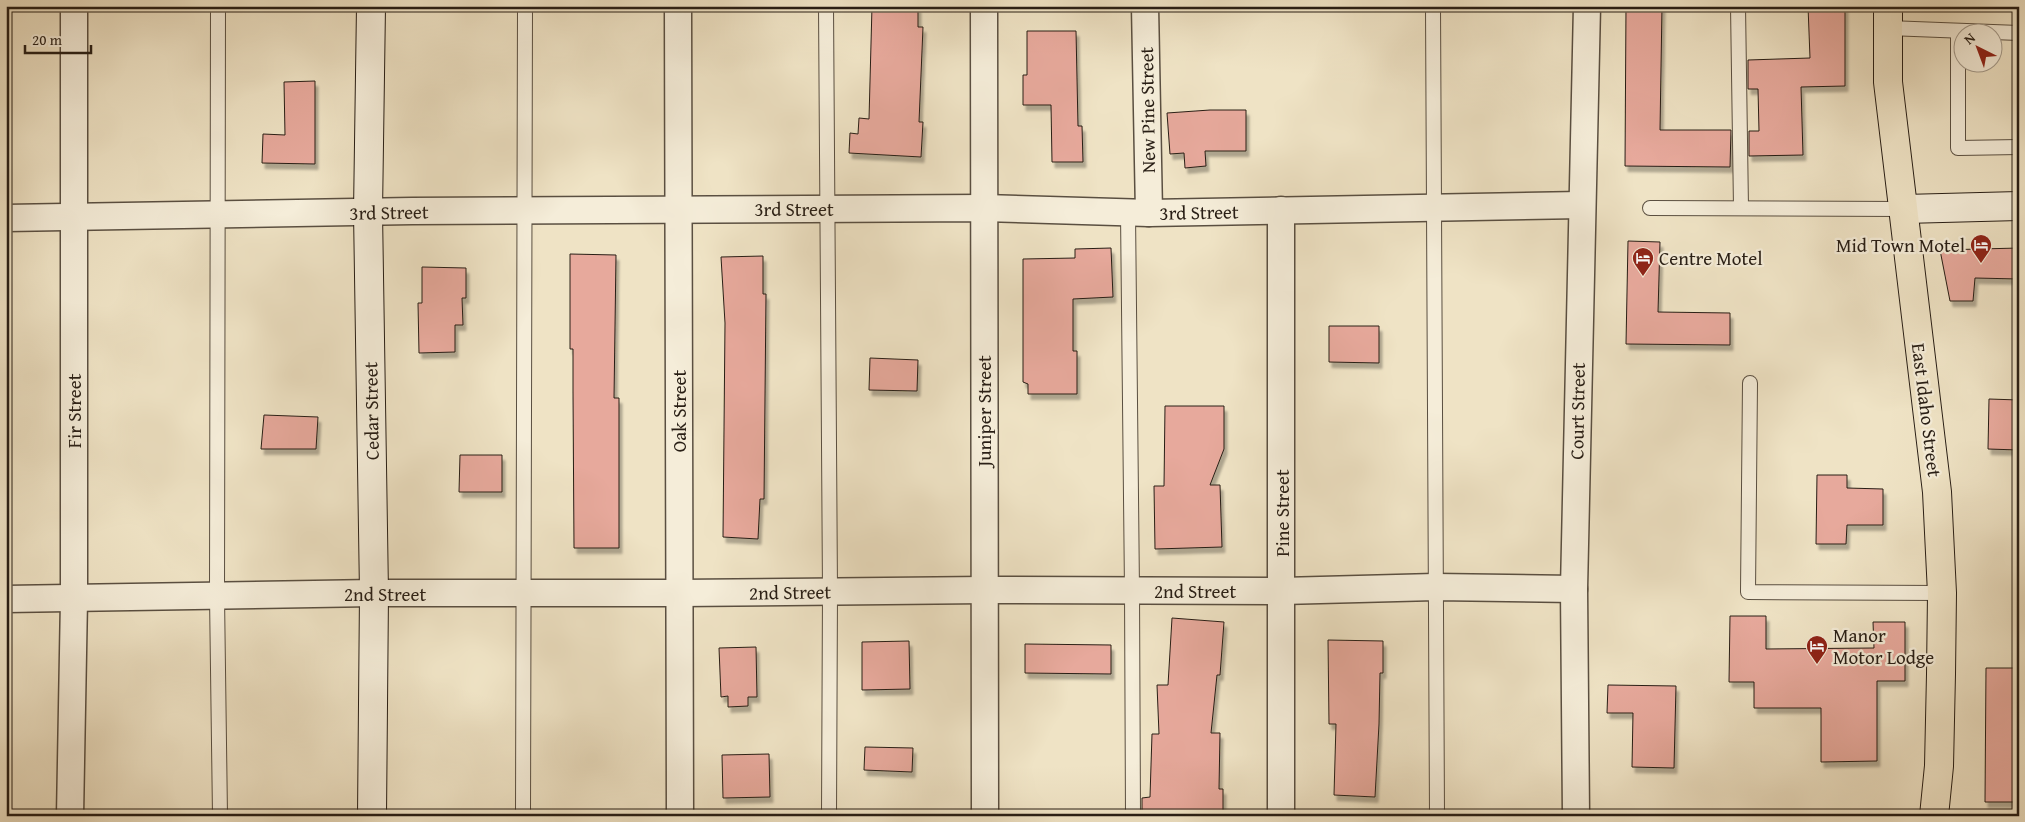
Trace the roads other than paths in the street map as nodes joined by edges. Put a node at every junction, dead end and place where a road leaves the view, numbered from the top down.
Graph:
1 (74, 6) edge
2 (218, 6) edge
3 (371, 6) edge
4 (525, 6) edge
5 (678, 6) edge
6 (826, 6) edge
7 (984, 6) edge
8 (1145, 6) edge
9 (1433, 6) edge
10 (1587, 6) edge
11 (1738, 6) edge
12 (1888, 17) edge
13 (1952, 30) edge
14 (2002, 32) edge
15 (2019, 33) edge
16 (1958, 72) edge
17 (2019, 147) edge
18 (1581, 205) junction
19 (2019, 206) edge
20 (984, 208) junction
21 (1433, 208) junction
22 (1650, 208) dead end
23 (1740, 208) junction
24 (828, 209) junction
25 (1904, 209) junction
26 (679, 210) junction
27 (1281, 210) junction
28 (524, 211) junction
29 (368, 212) junction
30 (1138, 213) junction
31 (218, 215) junction
32 (6, 218) edge
33 (74, 218) junction
34 (1750, 383) dead end
35 (1435, 587) junction
36 (1574, 589) junction
37 (985, 590) junction
38 (830, 591) junction
39 (1132, 591) junction
40 (1282, 592) junction
41 (374, 593) junction
42 (525, 593) junction
43 (680, 593) junction
44 (1942, 593) junction
45 (218, 596) junction
46 (6, 599) edge
47 (74, 599) junction
48 (70, 816) edge
49 (220, 816) edge
50 (372, 816) edge
51 (523, 816) edge
52 (680, 816) edge
53 (829, 816) edge
54 (985, 816) edge
55 (1133, 816) edge
56 (1281, 816) edge
57 (1437, 816) edge
58 (1576, 816) edge
59 (1934, 816) edge

1 - 33 street, Fir Street
2 - 31 lane
3 - 29 street, Cedar Street
4 - 28 lane
5 - 26 street, Oak Street
6 - 24 lane
7 - 20 street, Juniper Street
8 - 30 street, New Pine Street
9 - 21 lane
10 - 18 street, Court Street
11 - 23 lane
12 - 13 lane
12 - 25 main road, East Idaho Street
14 - 15 lane
16 - 17 lane
18 - 21 street, 3rd Street
18 - 36 street, Court Street
19 - 25 street
20 - 24 street, 3rd Street
20 - 30 street, 3rd Street
20 - 37 street, Juniper Street
21 - 27 street, 3rd Street
21 - 35 lane
22 - 23 lane
23 - 25 lane
24 - 26 street, 3rd Street
24 - 38 lane
25 - 44 main road, East Idaho Street
26 - 28 street, 3rd Street
26 - 43 street, Oak Street
27 - 30 street, 3rd Street
27 - 40 street, Pine Street
28 - 29 street, 3rd Street
28 - 42 lane
29 - 31 street, 3rd Street
29 - 41 street, Cedar Street
30 - 39 lane
31 - 33 street, 3rd Street
31 - 45 lane
32 - 33 street, 3rd Street
33 - 47 street, Fir Street
34 - 44 lane
35 - 36 street, 2nd Street
35 - 40 street, 2nd Street
35 - 57 lane
36 - 58 street, Court Street
37 - 38 street, 2nd Street
37 - 39 street, 2nd Street
37 - 54 street, Juniper Street
38 - 43 street, 2nd Street
38 - 53 lane
39 - 40 street, 2nd Street
39 - 55 lane
40 - 56 street, Pine Street
41 - 42 street, 2nd Street
41 - 45 street, 2nd Street
41 - 50 street, Cedar Street
42 - 43 street, 2nd Street
42 - 51 lane
43 - 52 street, Oak Street
44 - 59 main road, East Idaho Street
45 - 47 street, 2nd Street
45 - 49 lane
46 - 47 street, 2nd Street
47 - 48 street, Fir Street

